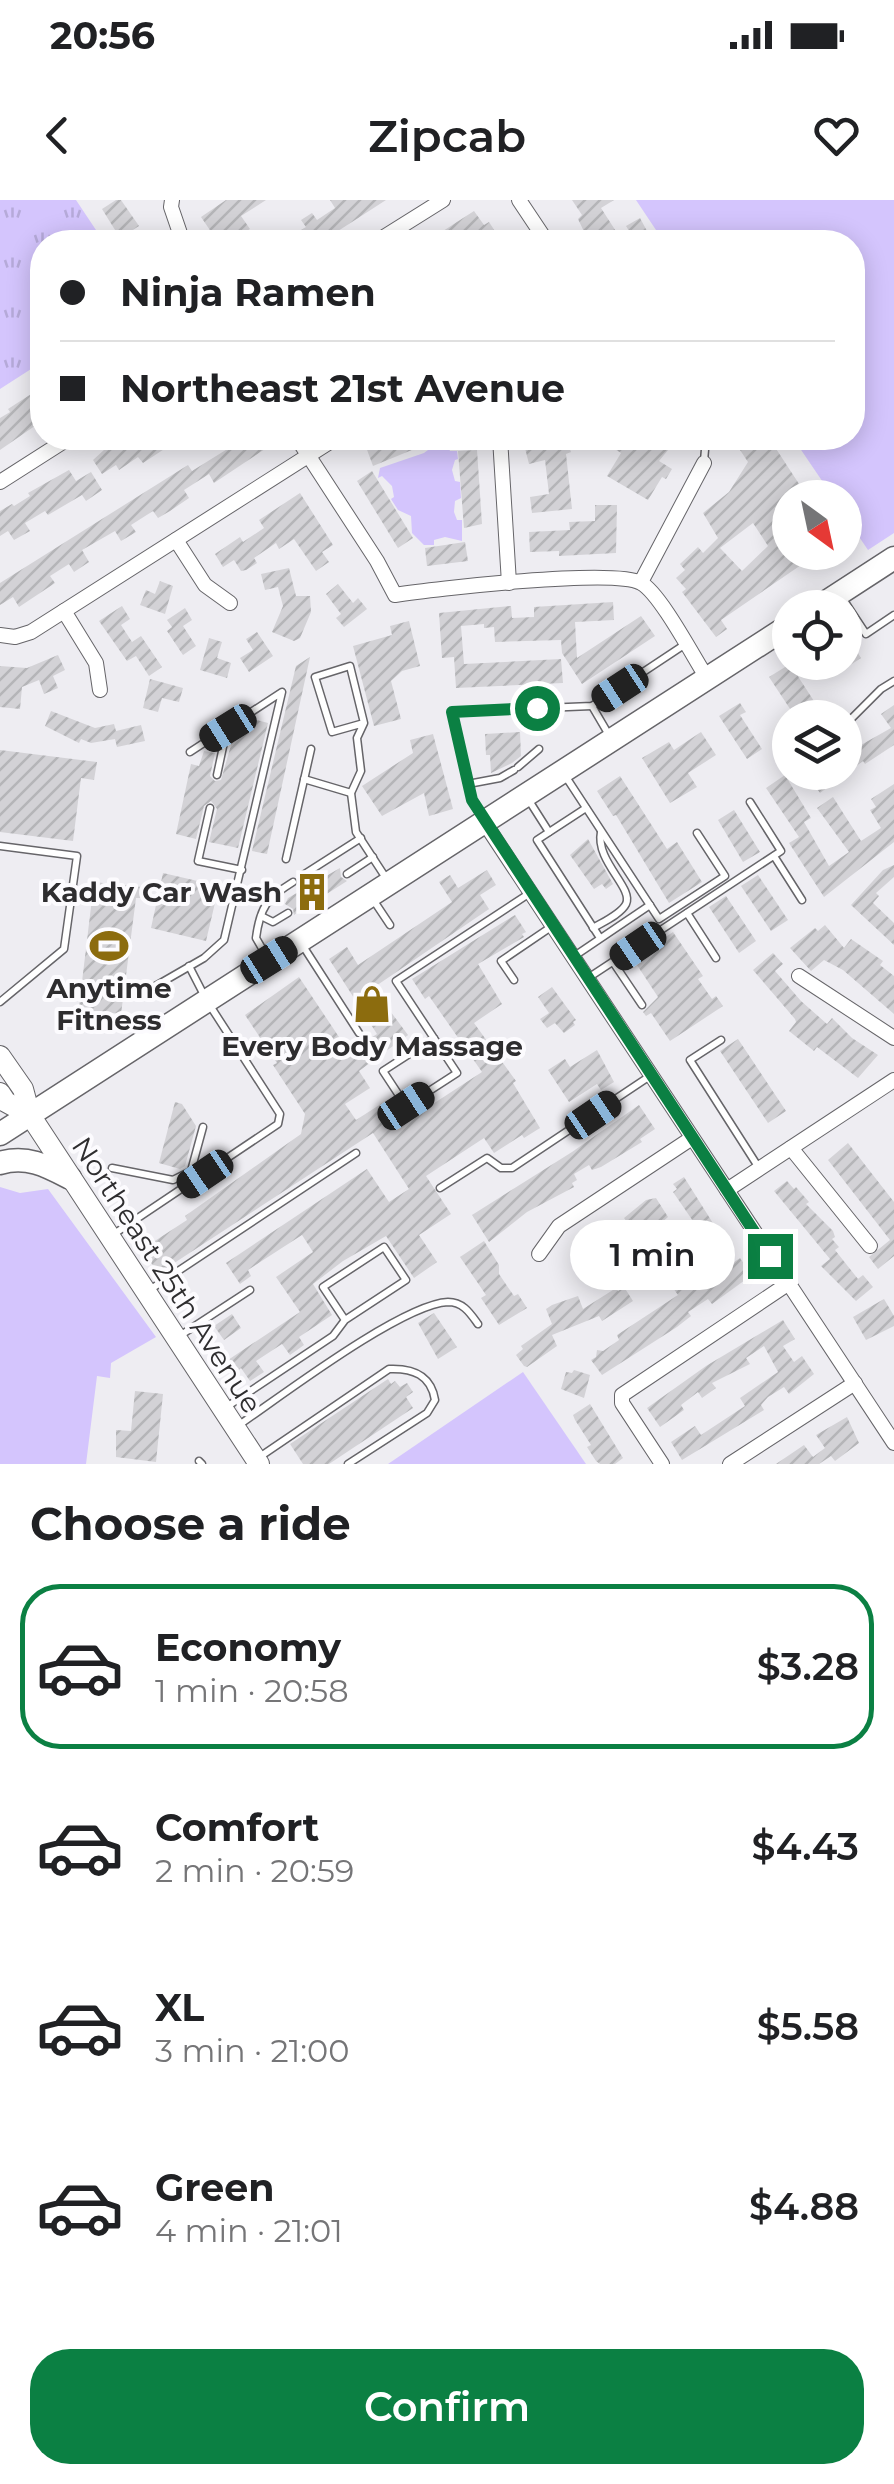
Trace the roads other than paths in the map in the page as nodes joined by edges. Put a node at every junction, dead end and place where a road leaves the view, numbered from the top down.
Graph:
1 (172, 200) edge
2 (442, 200) edge
3 (520, 200) edge
4 (180, 230) edge
5 (395, 230) edge
6 (539, 230) edge
7 (51, 450) edge
8 (305, 450) edge
9 (316, 450) edge
10 (501, 450) edge
11 (705, 450) edge
12 (308, 455) junction
13 (704, 463) joint
14 (0, 482) edge
15 (176, 540) junction
16 (894, 558) edge
17 (641, 582) junction
18 (510, 583) junction
19 (844, 590) edge
20 (230, 603) dead end
21 (64, 612) junction
22 (894, 615) edge
23 (862, 628) edge
24 (0, 635) edge
25 (772, 636) edge
26 (685, 644) junction
27 (707, 678) junction
28 (894, 680) edge
29 (100, 690) dead end
30 (592, 706) junction
31 (862, 707) edge
32 (364, 723) junction
33 (228, 728) junction
34 (612, 740) junction
35 (539, 749) dead end
36 (312, 750) dead end
37 (190, 752) dead end
38 (562, 772) junction
39 (218, 775) dead end
40 (304, 780) junction
41 (468, 784) junction
42 (351, 793) junction
43 (526, 795) junction
44 (750, 802) dead end
45 (210, 808) dead end
46 (586, 808) junction
47 (484, 822) junction
48 (549, 832) junction
49 (601, 832) junction
50 (697, 833) dead end
51 (360, 838) junction
52 (0, 846) edge
53 (777, 853) junction
54 (372, 857) junction
55 (286, 859) dead end
56 (242, 870) junction
57 (346, 874) dead end
58 (303, 875) dead end
59 (293, 882) dead end
60 (380, 889) junction
61 (531, 893) junction
62 (802, 900) dead end
63 (650, 906) junction
64 (288, 912) dead end
65 (687, 913) junction
66 (263, 916) junction
67 (390, 925) dead end
68 (552, 926) junction
69 (594, 928) junction
70 (600, 938) junction
71 (299, 941) junction
72 (572, 956) junction
73 (716, 958) dead end
74 (269, 960) junction
75 (613, 962) junction
76 (190, 966) junction
77 (799, 976) dead end
78 (587, 979) junction
79 (514, 980) dead end
80 (152, 988) dead end
81 (207, 1001) junction
82 (0, 1002) edge
83 (642, 1005) dead end
84 (359, 1033) dead end
85 (434, 1038) junction
86 (894, 1038) edge
87 (721, 1040) dead end
88 (0, 1056) edge
89 (651, 1076) junction
90 (894, 1080) edge
91 (0, 1093) edge
92 (30, 1115) junction
93 (203, 1126) dead end
94 (0, 1134) edge
95 (692, 1138) junction
96 (792, 1148) junction
97 (356, 1153) dead end
98 (0, 1162) edge
99 (112, 1168) dead end
100 (760, 1169) junction
101 (70, 1178) junction
102 (440, 1188) dead end
103 (727, 1190) junction
104 (109, 1238) junction
105 (870, 1246) dead end
106 (539, 1254) dead end
107 (789, 1283) junction
108 (250, 1290) dead end
109 (145, 1292) junction
110 (345, 1320) junction
111 (478, 1324) dead end
112 (176, 1339) junction
113 (855, 1383) junction
114 (223, 1409) junction
115 (235, 1428) junction
116 (894, 1443) edge
117 (258, 1462) edge
118 (348, 1464) edge
119 (662, 1464) edge
120 (730, 1464) edge

1 - 4 street
2 - 5 street
3 - 6 street
7 - 14 street
8 - 12 street
9 - 12 street
10 - 18 street
11 - 13 lane
12 - 15 street
12 - 18 street
13 - 17 street
15 - 20 street
15 - 21 street
16 - 19 highway
17 - 18 street
17 - 26 street
21 - 24 street
21 - 29 street
22 - 23 lane
25 - 27 highway
26 - 27 street
26 - 30 lane
27 - 34 highway
28 - 31 lane
30 - 34 lane
30 - 41 lane
32 - 32 lane
32 - 42 lane
33 - 37 lane
33 - 39 lane
33 - 56 lane
34 - 38 highway
35 - 41 lane
36 - 40 lane
38 - 43 highway
38 - 46 lane
40 - 42 lane
40 - 55 lane
41 - 47 lane
42 - 51 lane
43 - 47 highway
43 - 48 lane
44 - 53 lane
45 - 56 lane
46 - 48 lane
46 - 49 lane
47 - 60 highway
47 - 61 street
48 - 69 lane
49 - 63 lane
49 - 69 lane
50 - 63 lane
51 - 54 lane
51 - 58 lane
52 - 82 lane
53 - 62 lane
53 - 65 lane
54 - 57 lane
54 - 60 lane
56 - 76 lane
59 - 66 lane
60 - 67 lane
60 - 71 highway
61 - 68 street
61 - 85 lane
63 - 70 lane
64 - 66 lane
65 - 73 lane
65 - 75 lane
66 - 74 lane
68 - 72 street
68 - 79 lane
69 - 70 lane
70 - 72 lane
71 - 74 highway
71 - 84 lane
72 - 78 street
74 - 81 highway
75 - 78 lane
75 - 83 lane
76 - 80 lane
76 - 81 lane
77 - 86 street
78 - 89 street
81 - 92 highway
81 - 104 lane
85 - 85 lane
87 - 100 lane
88 - 92 main road, Northeast 25th Avenue
89 - 95 street
89 - 102 lane
90 - 96 street
91 - 92 main road, Northeast 25th Avenue
92 - 94 highway
92 - 101 main road, Northeast 25th Avenue
93 - 99 lane
95 - 103 street
95 - 106 street
96 - 100 street
96 - 105 street
97 - 109 lane
98 - 101 highway
100 - 103 street
101 - 104 main road, Northeast 25th Avenue
103 - 107 street
104 - 109 main road, Northeast 25th Avenue
107 - 113 street
107 - 119 street
108 - 112 lane
109 - 112 main road, Northeast 25th Avenue
110 - 110 lane
110 - 114 lane
111 - 115 lane
112 - 114 main road, Northeast 25th Avenue
113 - 116 street
113 - 120 street
114 - 115 main road, Northeast 25th Avenue
115 - 117 main road, Northeast 25th Avenue
117 - 118 lane

